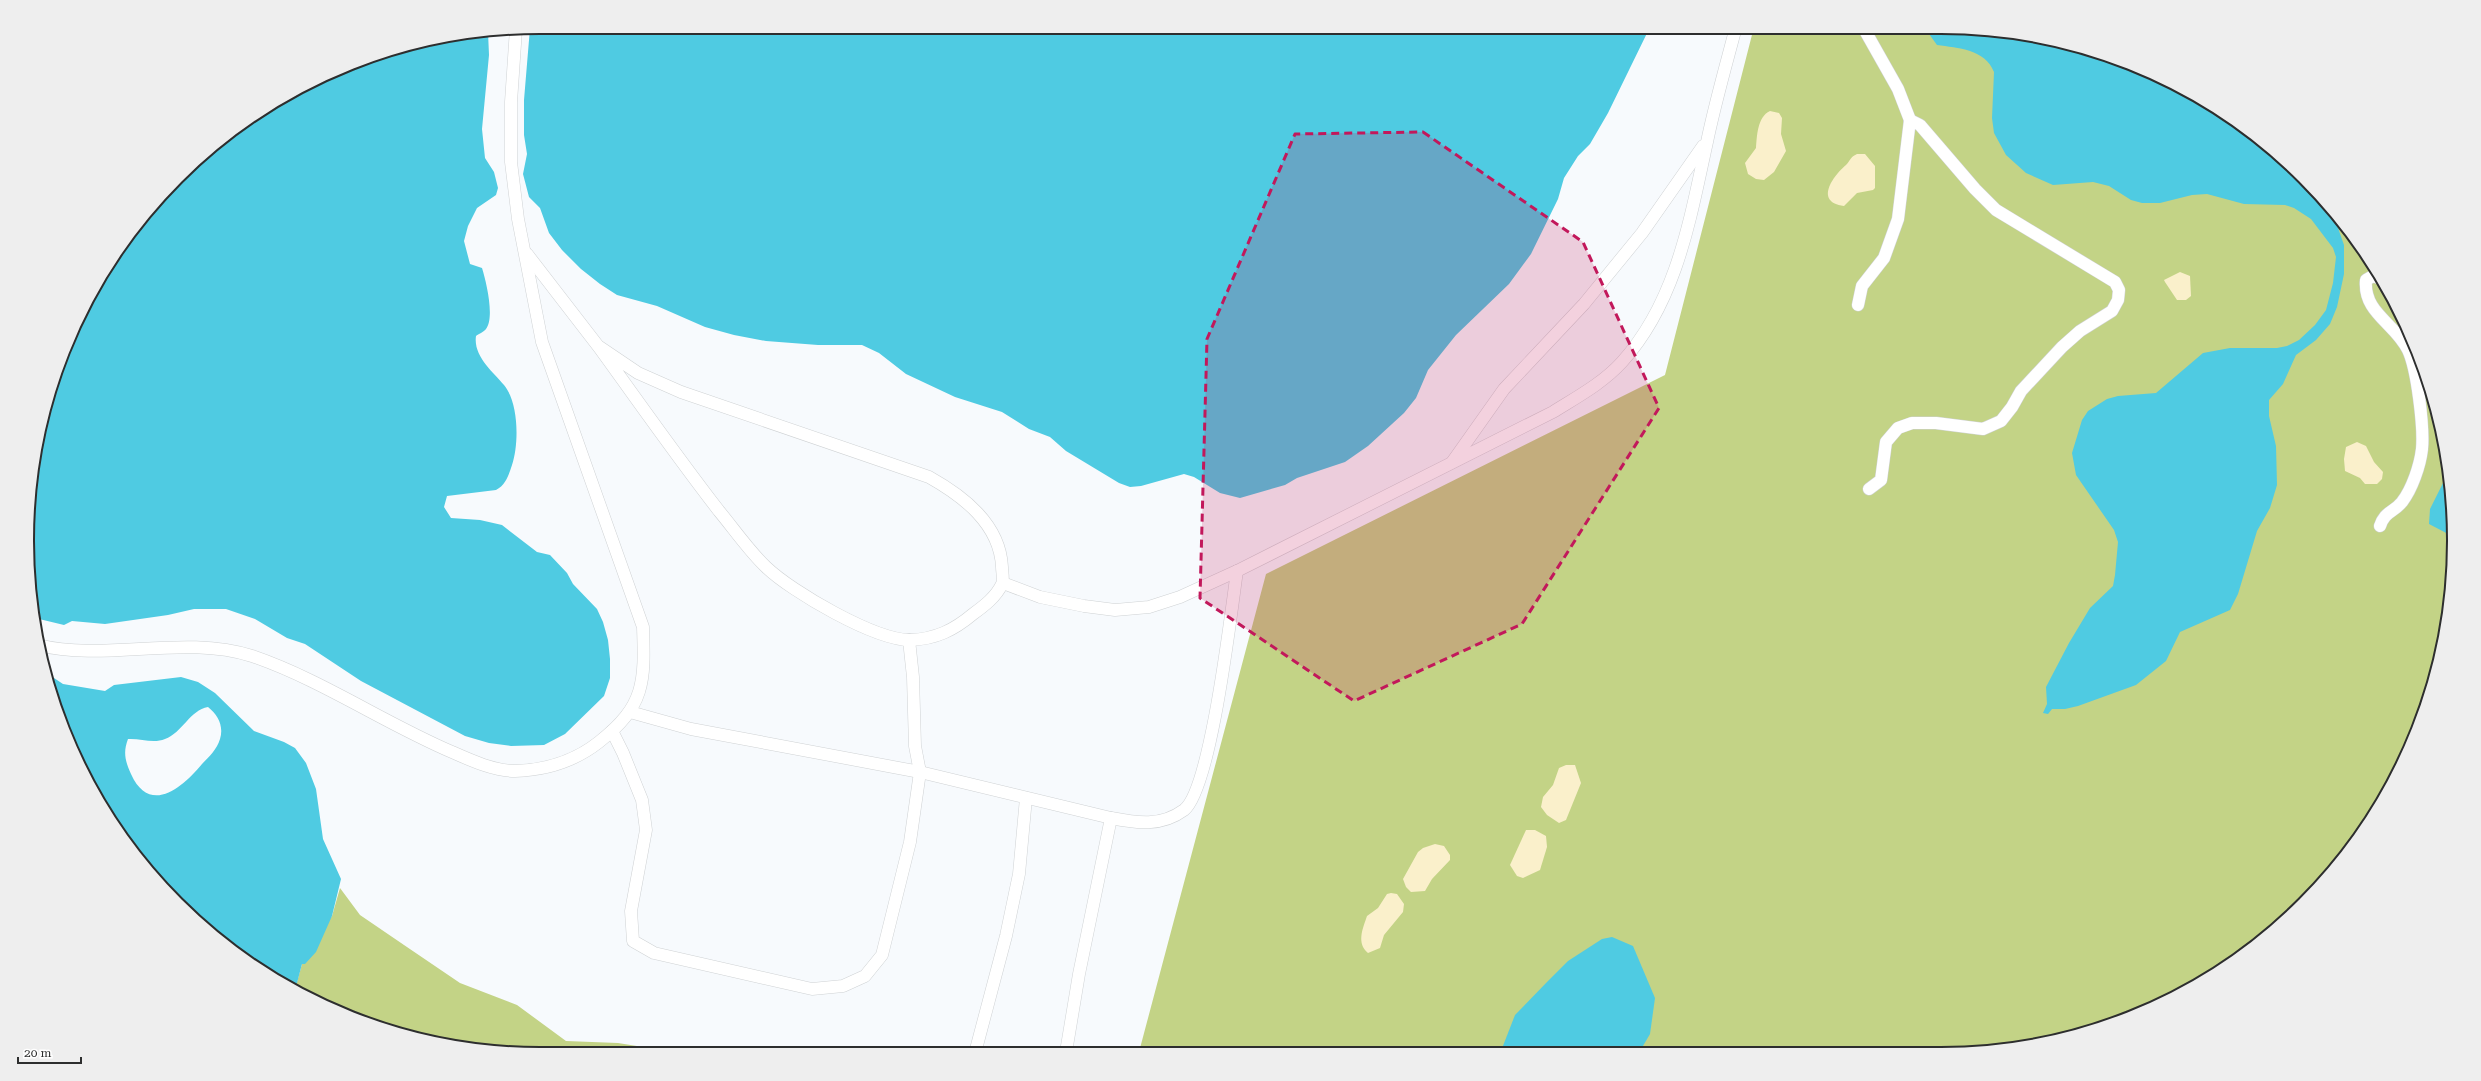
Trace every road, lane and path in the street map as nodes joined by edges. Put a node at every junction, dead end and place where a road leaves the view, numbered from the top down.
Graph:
1 (1734, 34) edge
2 (1867, 34) edge
3 (516, 35) edge
4 (1910, 120) junction
5 (1707, 140) junction
6 (525, 252) junction
7 (2372, 276) edge
8 (1858, 305) dead end
9 (598, 346) junction
10 (1452, 462) junction
11 (1869, 489) dead end
12 (2380, 526) dead end
13 (1237, 571) junction
14 (1003, 583) junction
15 (909, 640) junction
16 (46, 646) edge
17 (630, 712) junction
18 (612, 732) junction
19 (920, 772) junction
20 (1026, 798) junction
21 (1111, 818) junction
22 (977, 1047) edge
23 (1067, 1047) edge

1 - 5 lane
2 - 4 lane
3 - 6 lane
4 - 8 lane
4 - 11 lane
5 - 10 lane
5 - 10 lane
6 - 9 lane
6 - 17 lane
7 - 12 lane
9 - 14 lane
9 - 15 lane
10 - 13 lane
13 - 14 lane
13 - 21 lane
14 - 15 lane
15 - 19 lane
16 - 18 lane
17 - 18 lane
17 - 19 lane
18 - 19 lane
19 - 20 lane
20 - 21 lane
20 - 22 lane
21 - 23 lane

